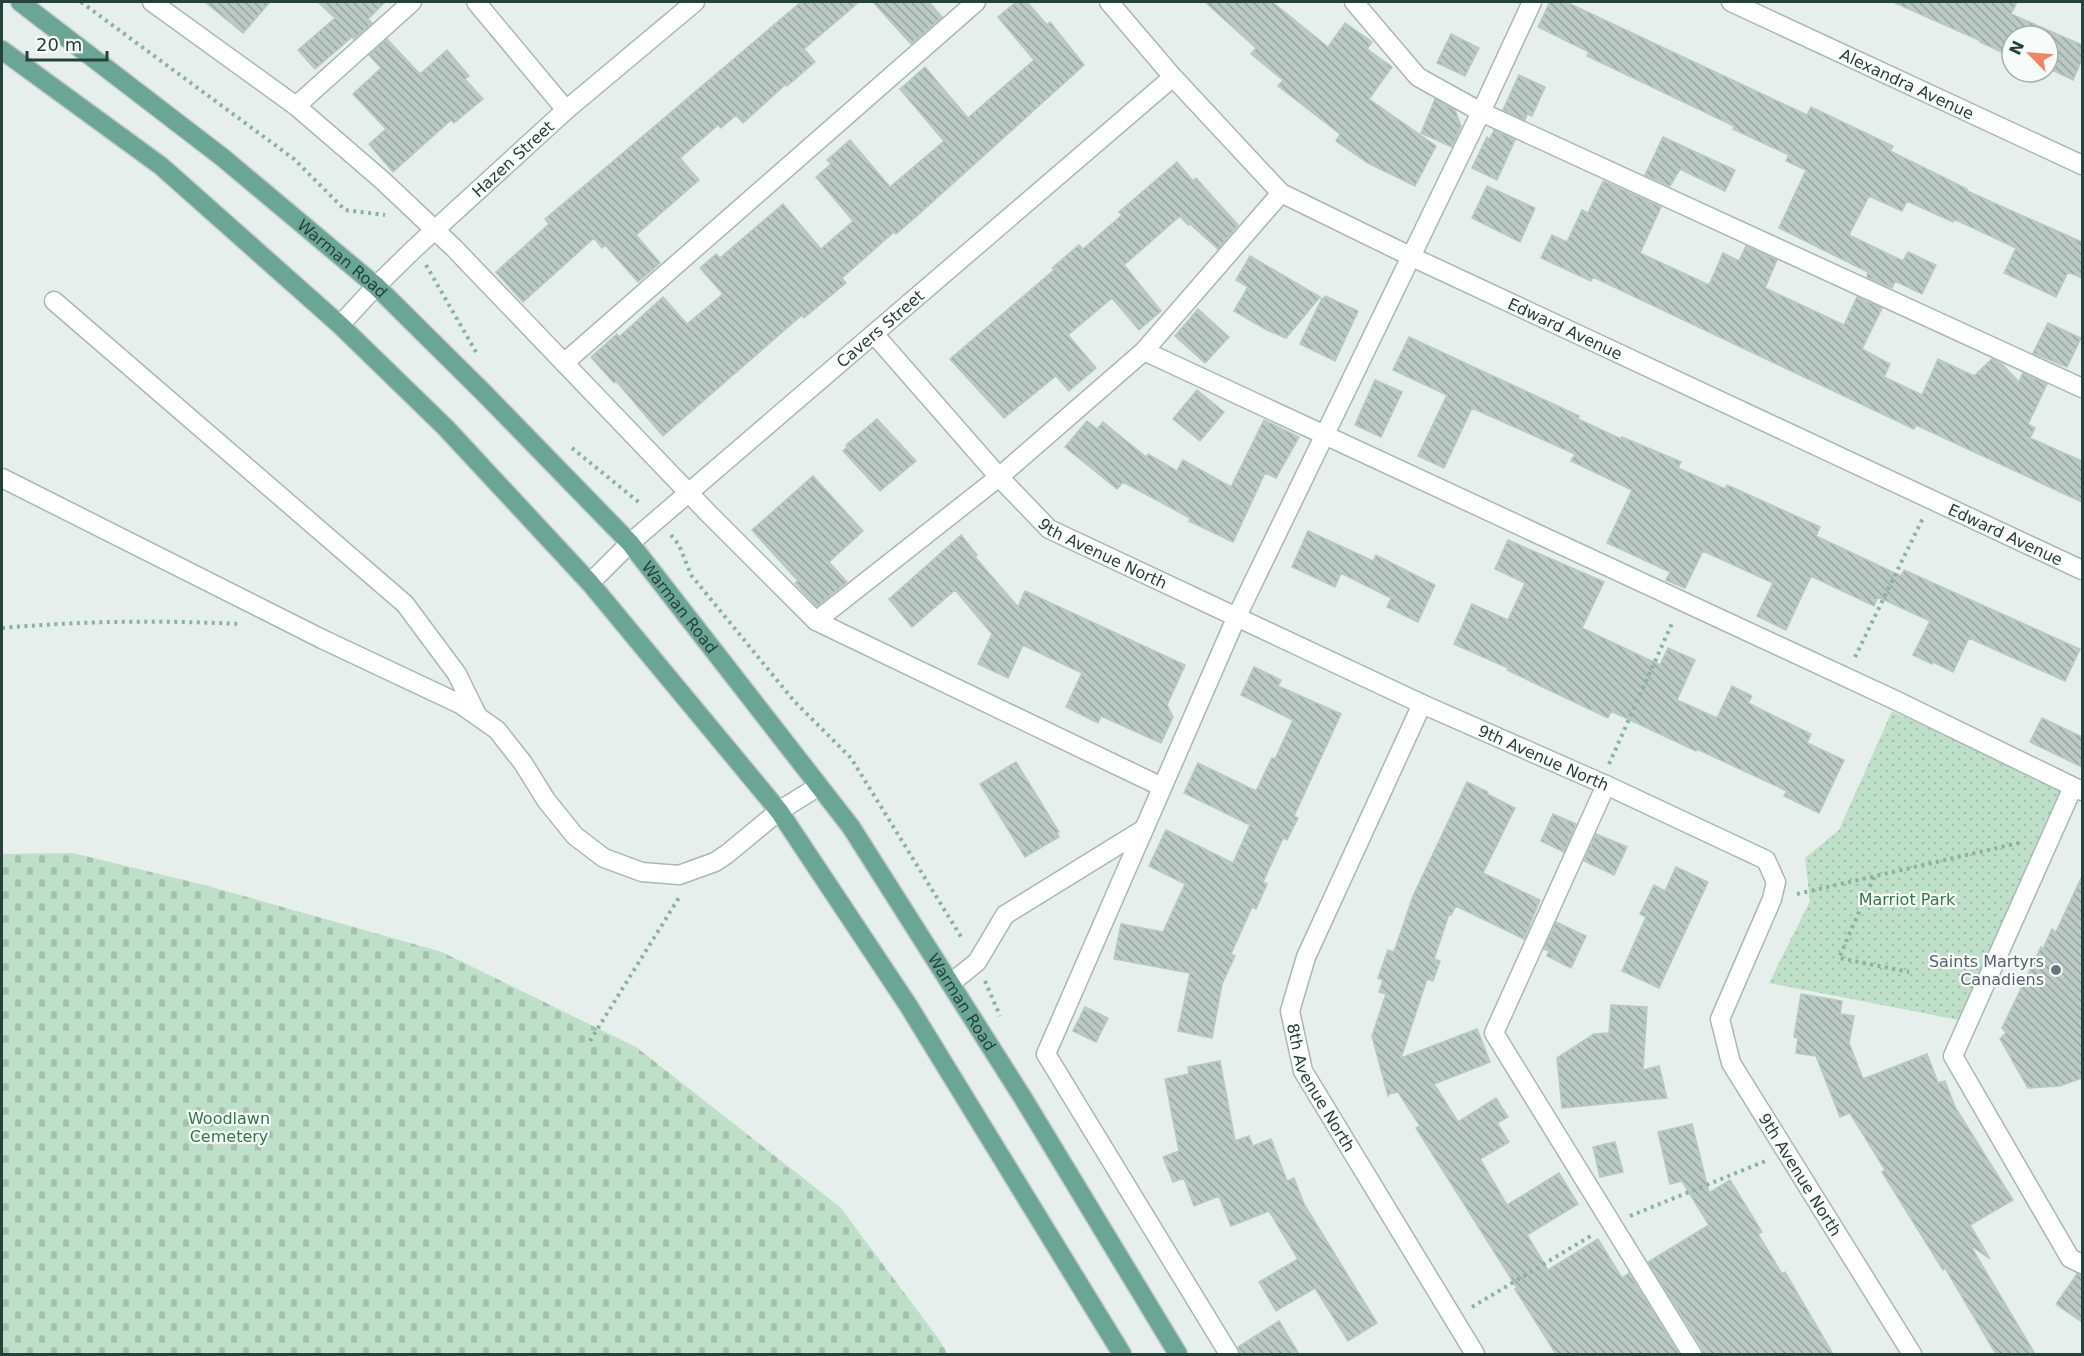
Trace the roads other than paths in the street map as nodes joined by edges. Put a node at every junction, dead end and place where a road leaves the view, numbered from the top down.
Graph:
1 (20, 2) edge
2 (152, 2) edge
3 (412, 2) edge
4 (476, 2) edge
5 (695, 2) edge
6 (976, 2) edge
7 (1109, 2) edge
8 (1354, 2) edge
9 (1532, 2) edge
10 (1731, 2) edge
11 (2, 50) edge
12 (1173, 77) junction
13 (296, 106) junction
14 (566, 110) junction
15 (1481, 112) junction
16 (2082, 165) edge
17 (1281, 193) junction
18 (436, 230) junction
19 (1410, 256) junction
20 (376, 286) junction
21 (54, 301) dead end
22 (340, 325) junction
23 (874, 334) junction
24 (1144, 351) junction
25 (564, 363) junction
26 (2082, 388) edge
27 (1325, 434) junction
28 (999, 477) junction
29 (2, 478) edge
30 (689, 492) junction
31 (630, 543) junction
32 (2082, 570) edge
33 (590, 584) junction
34 (1237, 616) junction
35 (816, 621) junction
36 (1422, 704) junction
37 (478, 717) junction
38 (1606, 785) junction
39 (819, 786) junction
40 (1162, 787) junction
41 (2078, 789) edge
42 (779, 811) junction
43 (1144, 829) junction
44 (951, 983) junction
45 (2082, 1264) edge
46 (1122, 1354) edge
47 (1178, 1354) edge
48 (1229, 1354) edge
49 (1475, 1354) edge
50 (1692, 1354) edge
51 (1912, 1354) edge

1 - 20 main road, Warman Road
2 - 13 street
3 - 13 street
4 - 14 street
5 - 14 street, Hazen Street
6 - 25 street
7 - 12 street, Edward Avenue
8 - 15 street
9 - 15 street
10 - 16 street, Alexandra Avenue
11 - 22 main road
12 - 17 street, Edward Avenue
12 - 23 street, Cavers Street
13 - 18 street
14 - 18 street, Hazen Street
15 - 19 street
15 - 26 street
17 - 19 street, Edward Avenue
17 - 24 street
18 - 20 street, Hazen Street
18 - 25 street
19 - 27 street
19 - 32 street, Edward Avenue
20 - 22 street, Hazen Street
20 - 31 main road, Warman Road
21 - 37 street
22 - 33 main road
23 - 28 street, 9th Avenue North
23 - 30 street, Cavers Street
24 - 27 street
24 - 28 street
25 - 30 street
27 - 34 street
27 - 41 street
28 - 34 street, 9th Avenue North
28 - 35 street
29 - 37 street
30 - 31 street, Cavers Street
30 - 35 street
31 - 33 street, Cavers Street
31 - 39 main road, Warman Road
33 - 42 main road
34 - 36 street, 9th Avenue North
34 - 40 street
35 - 40 street
36 - 38 street, 9th Avenue North
36 - 49 street, 8th Avenue North
37 - 42 street
38 - 50 street
38 - 51 street, 9th Avenue North
39 - 42 street
39 - 44 main road, Warman Road
40 - 43 street
41 - 45 street
42 - 46 main road
43 - 44 street
43 - 48 street
44 - 47 main road, Warman Road

